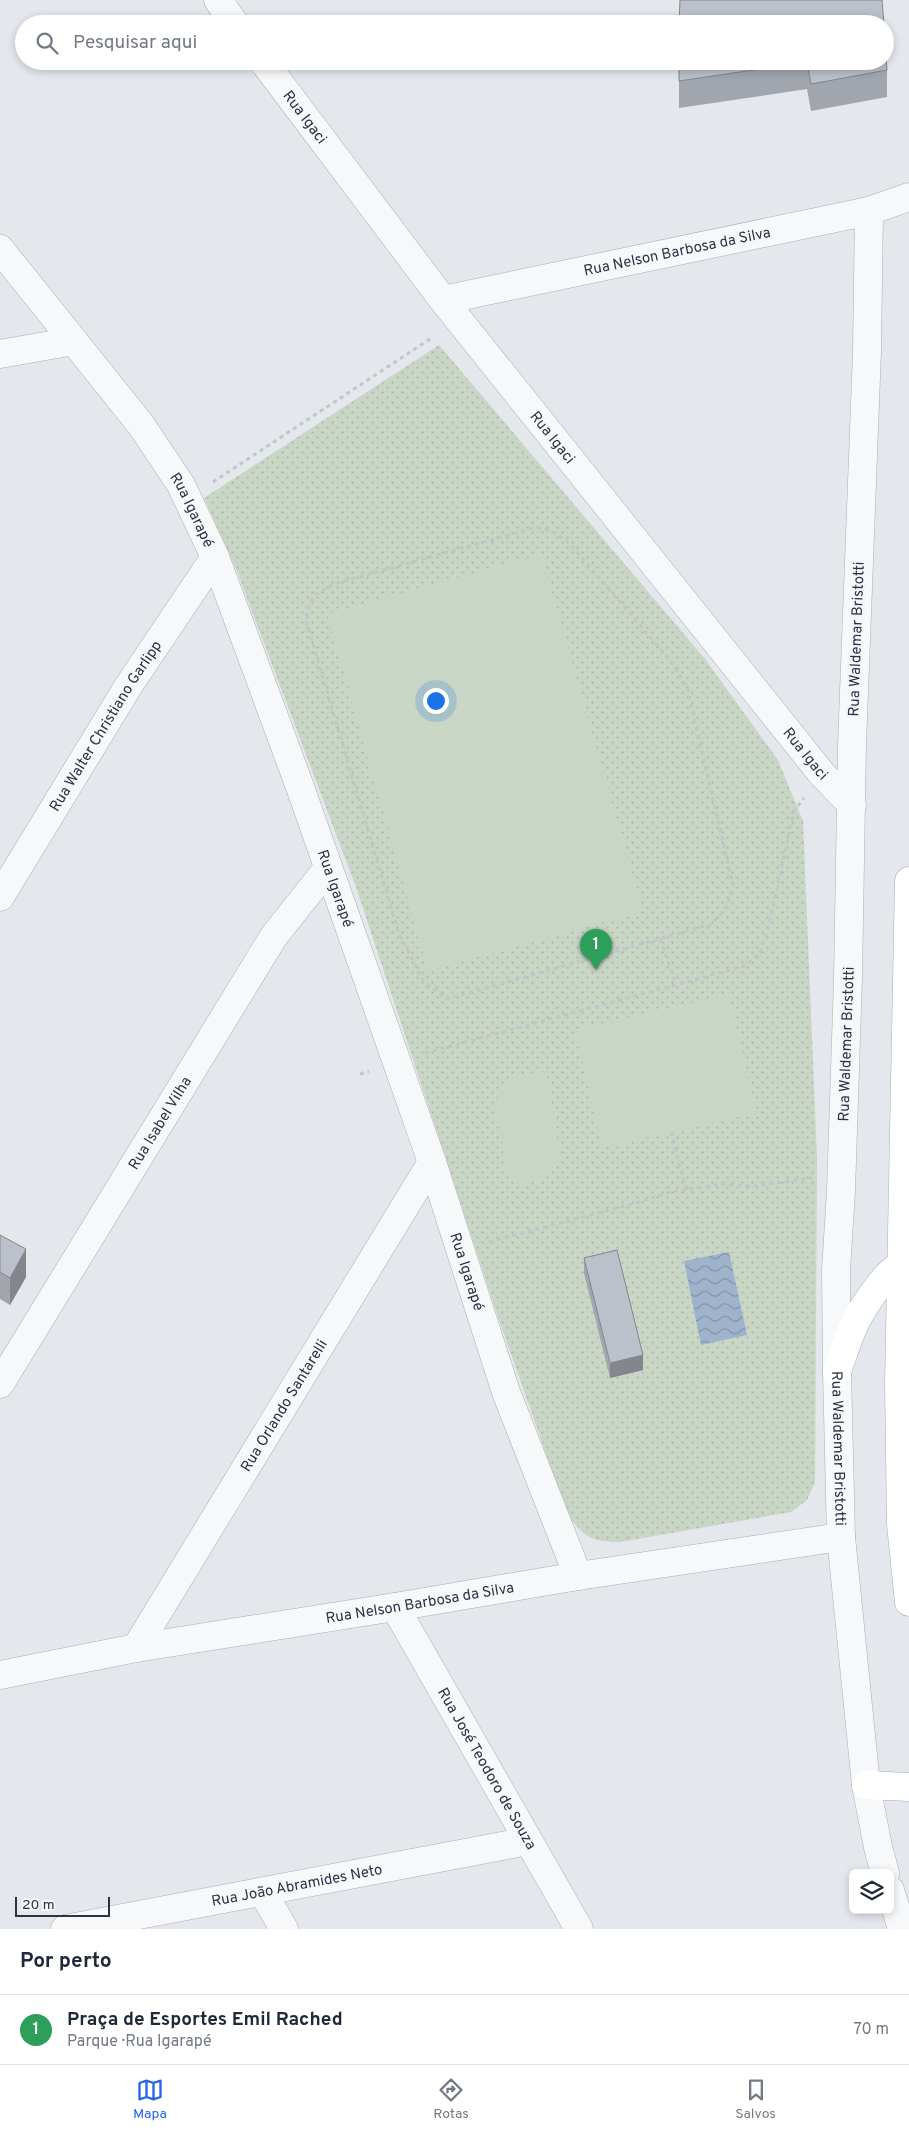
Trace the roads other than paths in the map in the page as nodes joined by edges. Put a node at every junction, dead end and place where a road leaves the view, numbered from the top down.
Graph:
1 (218, 0) edge
2 (229, 15) edge
3 (270, 70) edge
4 (909, 197) edge
5 (869, 211) junction
6 (0, 249) edge
7 (451, 310) junction
8 (74, 341) junction
9 (0, 354) edge
10 (215, 557) junction
11 (852, 805) junction
12 (328, 868) junction
13 (909, 880) edge
14 (0, 897) edge
15 (432, 1162) junction
16 (906, 1262) edge
17 (837, 1372) junction
18 (0, 1384) edge
19 (841, 1537) junction
20 (578, 1576) junction
21 (909, 1602) edge
22 (396, 1607) junction
23 (136, 1648) junction
24 (0, 1675) edge
25 (866, 1785) junction
26 (909, 1787) edge
27 (528, 1841) junction
28 (884, 1869) edge
29 (263, 1893) junction
30 (894, 1903) edge
31 (66, 1929) edge
32 (284, 1929) edge
33 (579, 1929) edge
34 (902, 1929) edge

1 - 2 street
3 - 7 street, Rua Igaci
4 - 5 street, Rua Nelson Barbosa da Silva
5 - 7 street, Rua Nelson Barbosa da Silva
5 - 11 street, Rua Waldemar Bristotti
6 - 8 street, Rua Igarapé
7 - 11 street, Rua Igaci
8 - 9 street
8 - 10 street, Rua Igarapé
10 - 12 street, Rua Igarapé
10 - 14 street, Rua Walter Christiano Garlipp
11 - 17 street, Rua Waldemar Bristotti
12 - 15 street, Rua Igarapé
12 - 18 street, Rua Isabel Vilha
13 - 16 main road
15 - 20 street, Rua Igarapé
15 - 23 street, Rua Orlando Santarelli
16 - 17 main road
16 - 21 main road
17 - 19 street, Rua Waldemar Bristotti
19 - 20 street, Rua Nelson Barbosa da Silva
19 - 25 street, Rua Waldemar Bristotti
20 - 22 street, Rua Nelson Barbosa da Silva
22 - 23 street, Rua Nelson Barbosa da Silva
22 - 27 street, Rua José Teodoro de Souza
23 - 24 street, Rua Nelson Barbosa da Silva
25 - 26 main road
25 - 28 street, Rua Waldemar Bristotti
27 - 29 street, Rua João Abramides Neto
27 - 33 street, Rua José Teodoro de Souza
29 - 31 street, Rua João Abramides Neto
29 - 32 street
30 - 34 street

